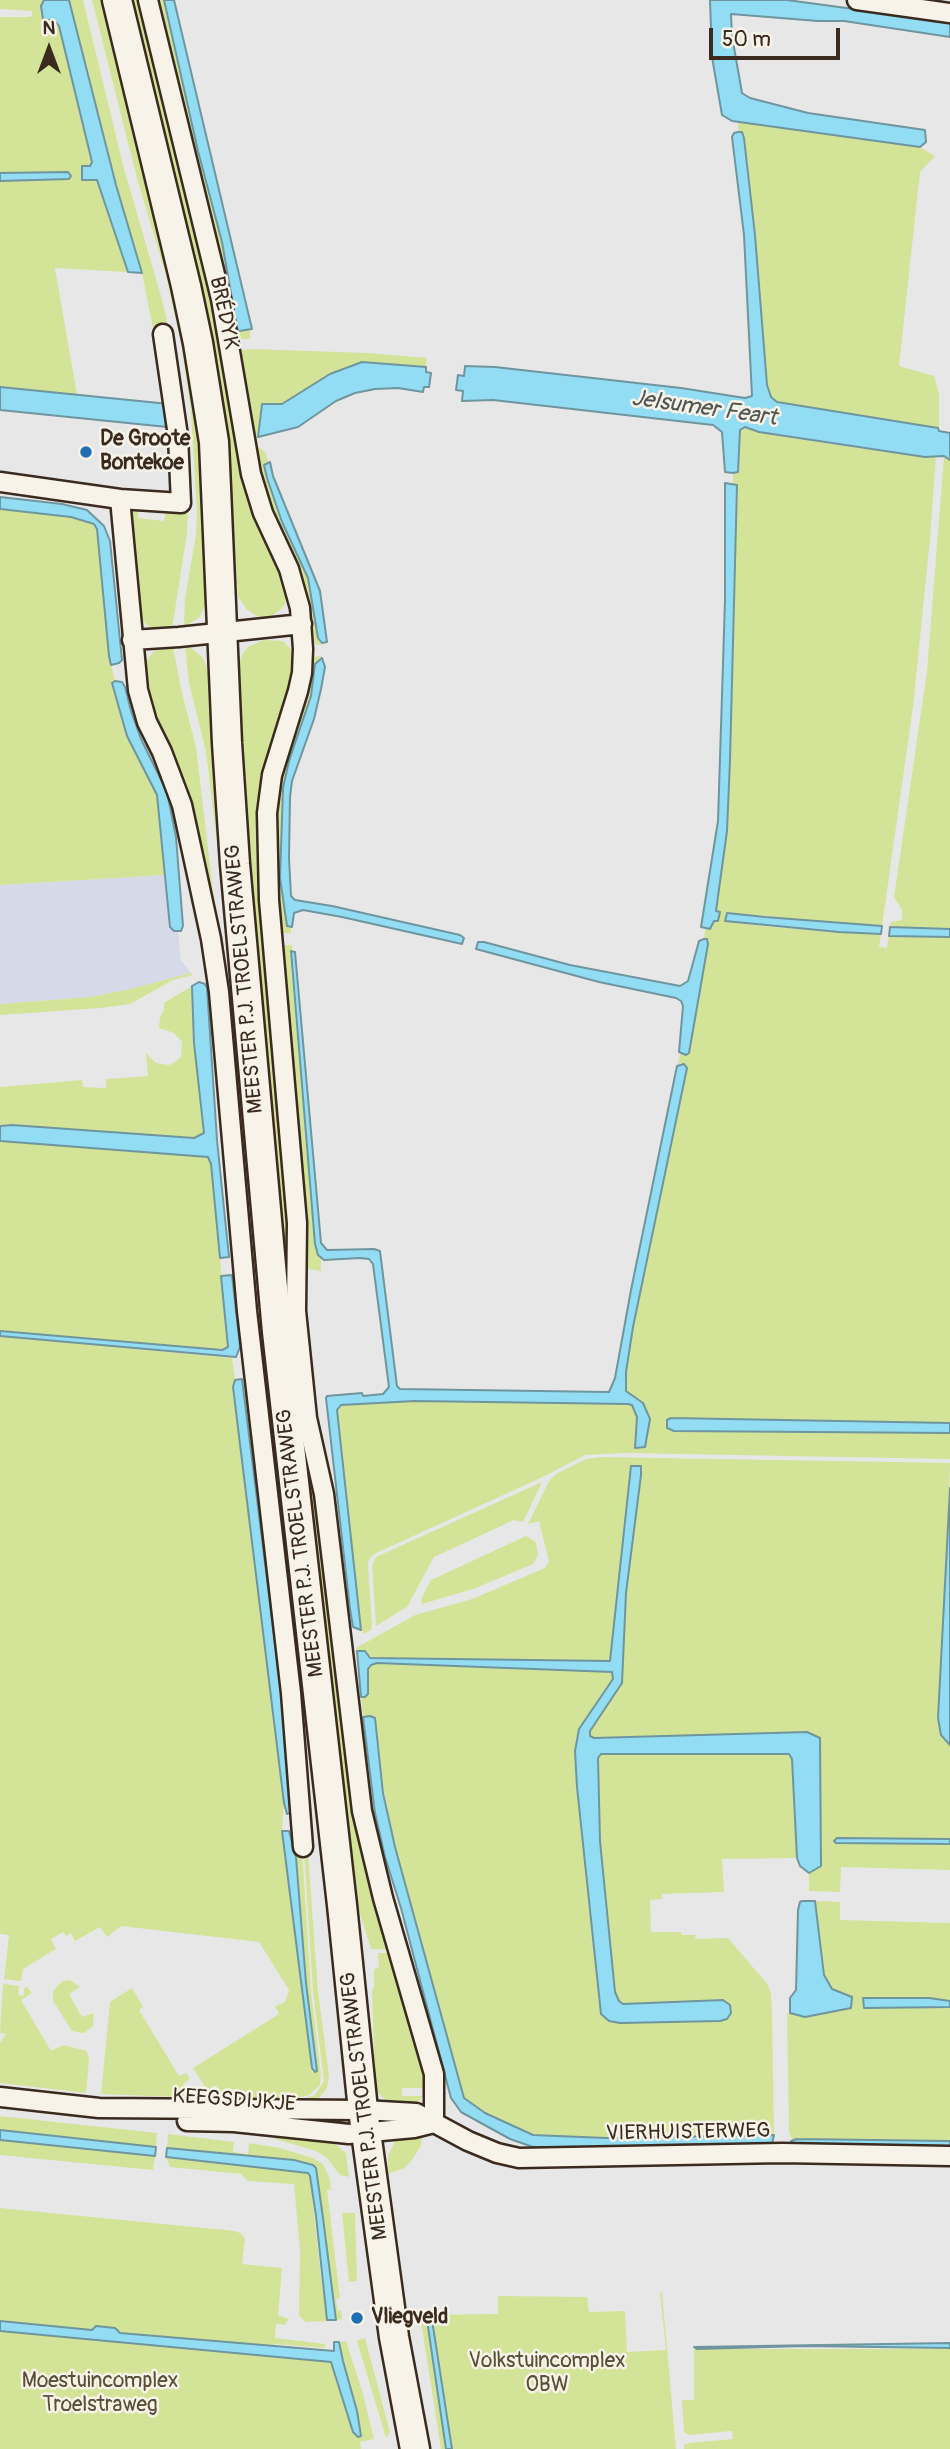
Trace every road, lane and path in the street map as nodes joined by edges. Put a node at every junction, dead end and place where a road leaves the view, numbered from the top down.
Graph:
1 (117, 0) edge
2 (148, 0) edge
3 (857, 0) edge
4 (950, 13) edge
5 (163, 334) dead end
6 (0, 482) edge
7 (120, 499) junction
8 (302, 624) junction
9 (223, 633) junction
10 (132, 640) junction
11 (303, 1847) dead end
12 (0, 2097) edge
13 (365, 2122) junction
14 (434, 2123) junction
15 (950, 2156) edge
16 (415, 2449) edge

1 - 9 main road, BRÉDYK
2 - 8 street, BRÉDYK
3 - 4 street
5 - 7 street
6 - 7 street
7 - 10 street, MEESTER P.J. TROELSTRAWEG
8 - 9 street
8 - 14 street, MEESTER P.J. TROELSTRAWEG
9 - 10 street
9 - 13 main road, MEESTER P.J. TROELSTRAWEG
10 - 11 street, MEESTER P.J. TROELSTRAWEG
12 - 13 street, KEEGSDIJKJE
13 - 14 street
13 - 16 main road, MEESTER P.J. TROELSTRAWEG
14 - 15 street, VIERHUISTERWEG

